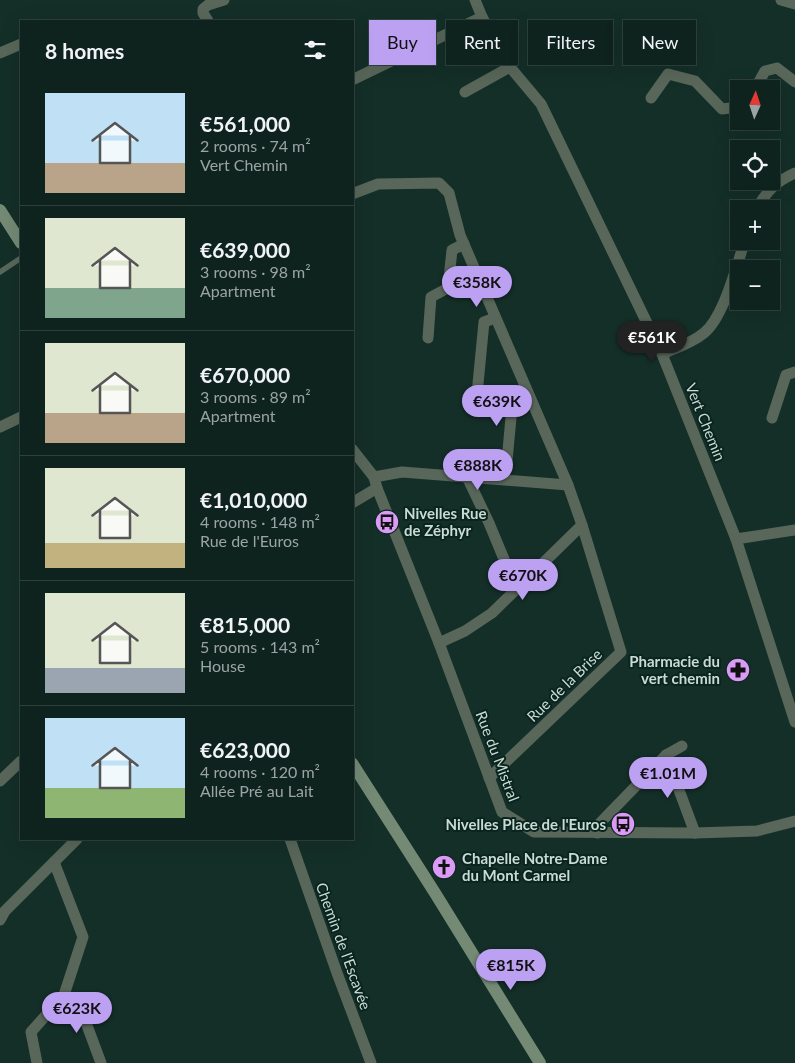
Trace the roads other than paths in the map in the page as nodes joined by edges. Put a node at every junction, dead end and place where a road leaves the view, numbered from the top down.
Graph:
1 (224, 0) edge
2 (475, 0) edge
3 (781, 0) edge
4 (795, 4) edge
5 (482, 17) junction
6 (207, 20) edge
7 (20, 44) edge
8 (0, 53) edge
9 (510, 68) junction
10 (354, 79) edge
11 (760, 80) edge
12 (795, 82) edge
13 (465, 92) dead end
14 (651, 98) dead end
15 (730, 108) edge
16 (795, 174) edge
17 (354, 193) edge
18 (762, 200) edge
19 (0, 210) edge
20 (20, 241) edge
21 (464, 244) junction
22 (742, 250) edge
23 (20, 259) edge
24 (0, 272) edge
25 (495, 318) junction
26 (428, 338) dead end
27 (662, 354) junction
28 (795, 372) edge
29 (513, 396) junction
30 (529, 397) junction
31 (20, 417) edge
32 (772, 418) dead end
33 (0, 427) edge
34 (354, 452) edge
35 (507, 461) dead end
36 (467, 477) junction
37 (376, 482) junction
38 (568, 485) junction
39 (354, 501) edge
40 (582, 525) junction
41 (795, 530) edge
42 (736, 539) junction
43 (516, 588) junction
44 (439, 644) junction
45 (795, 722) edge
46 (682, 746) dead end
47 (666, 755) junction
48 (20, 762) edge
49 (354, 766) edge
50 (489, 778) junction
51 (0, 782) edge
52 (795, 821) edge
53 (597, 833) junction
54 (695, 833) junction
55 (76, 840) edge
56 (290, 840) edge
57 (54, 862) junction
58 (2, 914) edge
59 (64, 995) junction
60 (37, 1063) edge
61 (101, 1063) edge
62 (371, 1063) edge
63 (540, 1063) edge

1 - 6 street
2 - 5 street, Vert Chemin
3 - 4 street
5 - 9 street, Vert Chemin
5 - 10 street
7 - 8 street
9 - 13 street
9 - 27 street, Vert Chemin
11 - 12 street
14 - 15 street
16 - 18 street
17 - 21 street, Rue de la Brise
19 - 20 main road
21 - 25 street, Rue de la Brise
21 - 26 street
22 - 27 street
23 - 24 lane
25 - 29 street
25 - 30 street, Rue de la Brise
27 - 42 street, Vert Chemin
28 - 32 street
29 - 30 street
29 - 35 street
30 - 38 street, Rue de la Brise
31 - 33 street
34 - 37 street, Rue du Mistral
36 - 37 street
36 - 38 street
36 - 43 street
37 - 39 street
37 - 44 street, Rue du Mistral
38 - 40 street, Rue de la Brise
40 - 43 street
40 - 50 street, Rue de la Brise
41 - 42 street
42 - 45 street, Vert Chemin
43 - 44 street
44 - 50 street, Rue du Mistral
46 - 47 street
47 - 53 street
47 - 54 street
48 - 51 street
49 - 63 main road
50 - 53 street, Rue du Mistral
52 - 54 street, Rue du Mistral
53 - 54 street, Rue du Mistral
55 - 57 street
56 - 62 street, Chemin de l'Escavée
57 - 58 street
57 - 59 street
59 - 60 street
59 - 61 street

